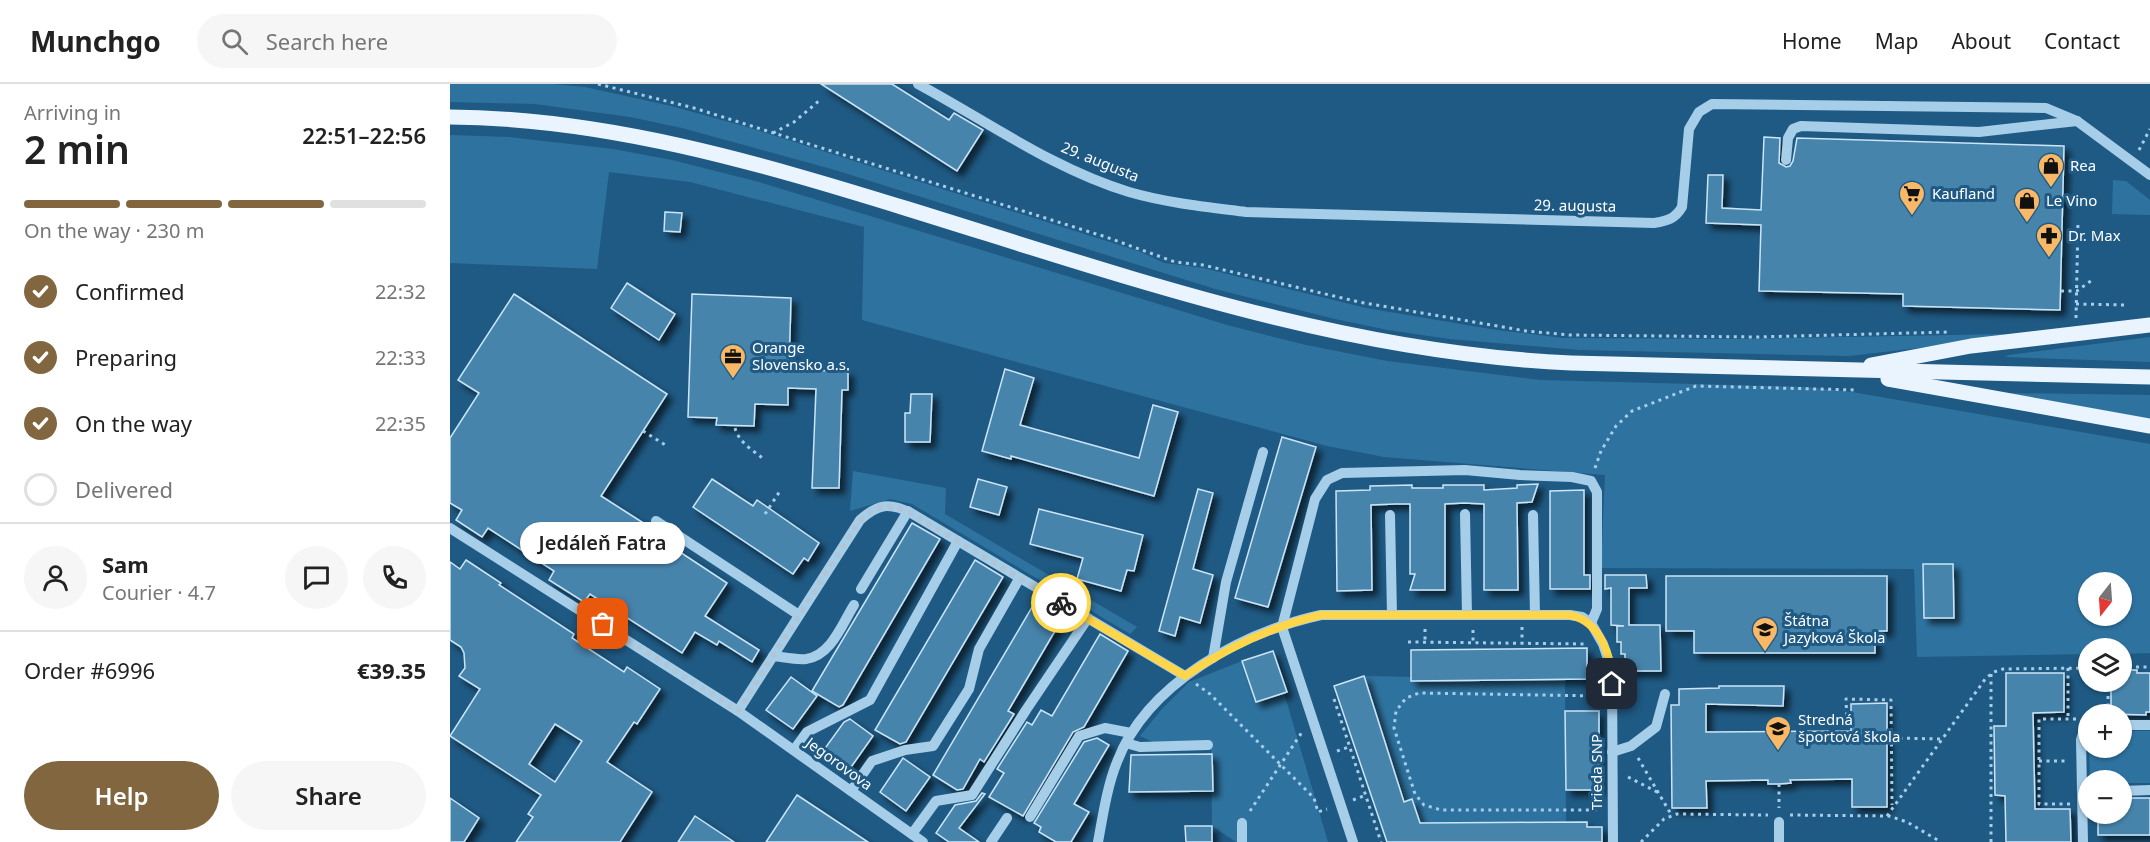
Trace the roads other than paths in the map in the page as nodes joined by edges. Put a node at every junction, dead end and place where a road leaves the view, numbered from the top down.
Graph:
1 (918, 84) edge
2 (450, 117) edge
3 (2077, 121) junction
4 (1786, 160) dead end
5 (2150, 175) edge
6 (2150, 325) edge
7 (1840, 370) junction
8 (2150, 377) edge
9 (2150, 426) edge
10 (1263, 452) dead end
11 (908, 511) junction
12 (1465, 514) dead end
13 (1390, 515) dead end
14 (1533, 515) dead end
15 (656, 521) dead end
16 (450, 528) edge
17 (958, 541) junction
18 (1019, 579) junction
19 (861, 589) dead end
20 (854, 605) dead end
21 (799, 615) junction
22 (1392, 615) junction
23 (1467, 615) junction
24 (1535, 615) junction
25 (1088, 618) junction
26 (1591, 623) junction
27 (1282, 627) junction
28 (773, 656) junction
29 (1213, 658) junction
30 (1185, 676) junction
31 (1665, 694) dead end
32 (738, 711) junction
33 (2132, 725) edge
34 (2150, 725) edge
35 (1128, 738) junction
36 (1208, 745) dead end
37 (794, 750) junction
38 (1612, 752) junction
39 (2150, 790) edge
40 (851, 791) junction
41 (2132, 791) edge
42 (1030, 817) dead end
43 (1007, 818) dead end
44 (1779, 822) road end
45 (1242, 823) road end
46 (2084, 824) edge
47 (912, 834) junction
48 (922, 842) edge
49 (992, 842) edge
50 (1098, 842) edge
51 (1242, 842) edge
52 (1353, 842) edge
53 (1613, 842) edge
54 (1779, 842) edge
55 (2083, 842) edge

1 - 3 street, 29. augusta
2 - 7 main road
3 - 4 street
3 - 5 street, 29. augusta
6 - 7 main road
7 - 8 main road
7 - 9 main road
10 - 29 street
11 - 17 street
11 - 19 street
11 - 21 street
12 - 23 street
13 - 22 street
14 - 24 street
15 - 21 street
16 - 32 street, Jegorovova
17 - 18 street
17 - 37 street
18 - 25 street
18 - 40 street
20 - 28 street
21 - 28 street
22 - 23 street
22 - 27 street
23 - 24 street
24 - 26 street
25 - 30 street
25 - 47 street
26 - 27 street
26 - 38 street, Trieda SNP
27 - 29 street
27 - 52 street
28 - 32 street
29 - 30 street
30 - 35 street
31 - 38 street
32 - 37 street, Jegorovova
33 - 34 street
35 - 36 street
35 - 42 street
35 - 50 street
37 - 40 street, Jegorovova
38 - 53 street, Trieda SNP
39 - 41 street
40 - 47 street, Jegorovova
43 - 49 street
44 - 54 street
45 - 51 street
46 - 55 street
47 - 48 street, Jegorovova

